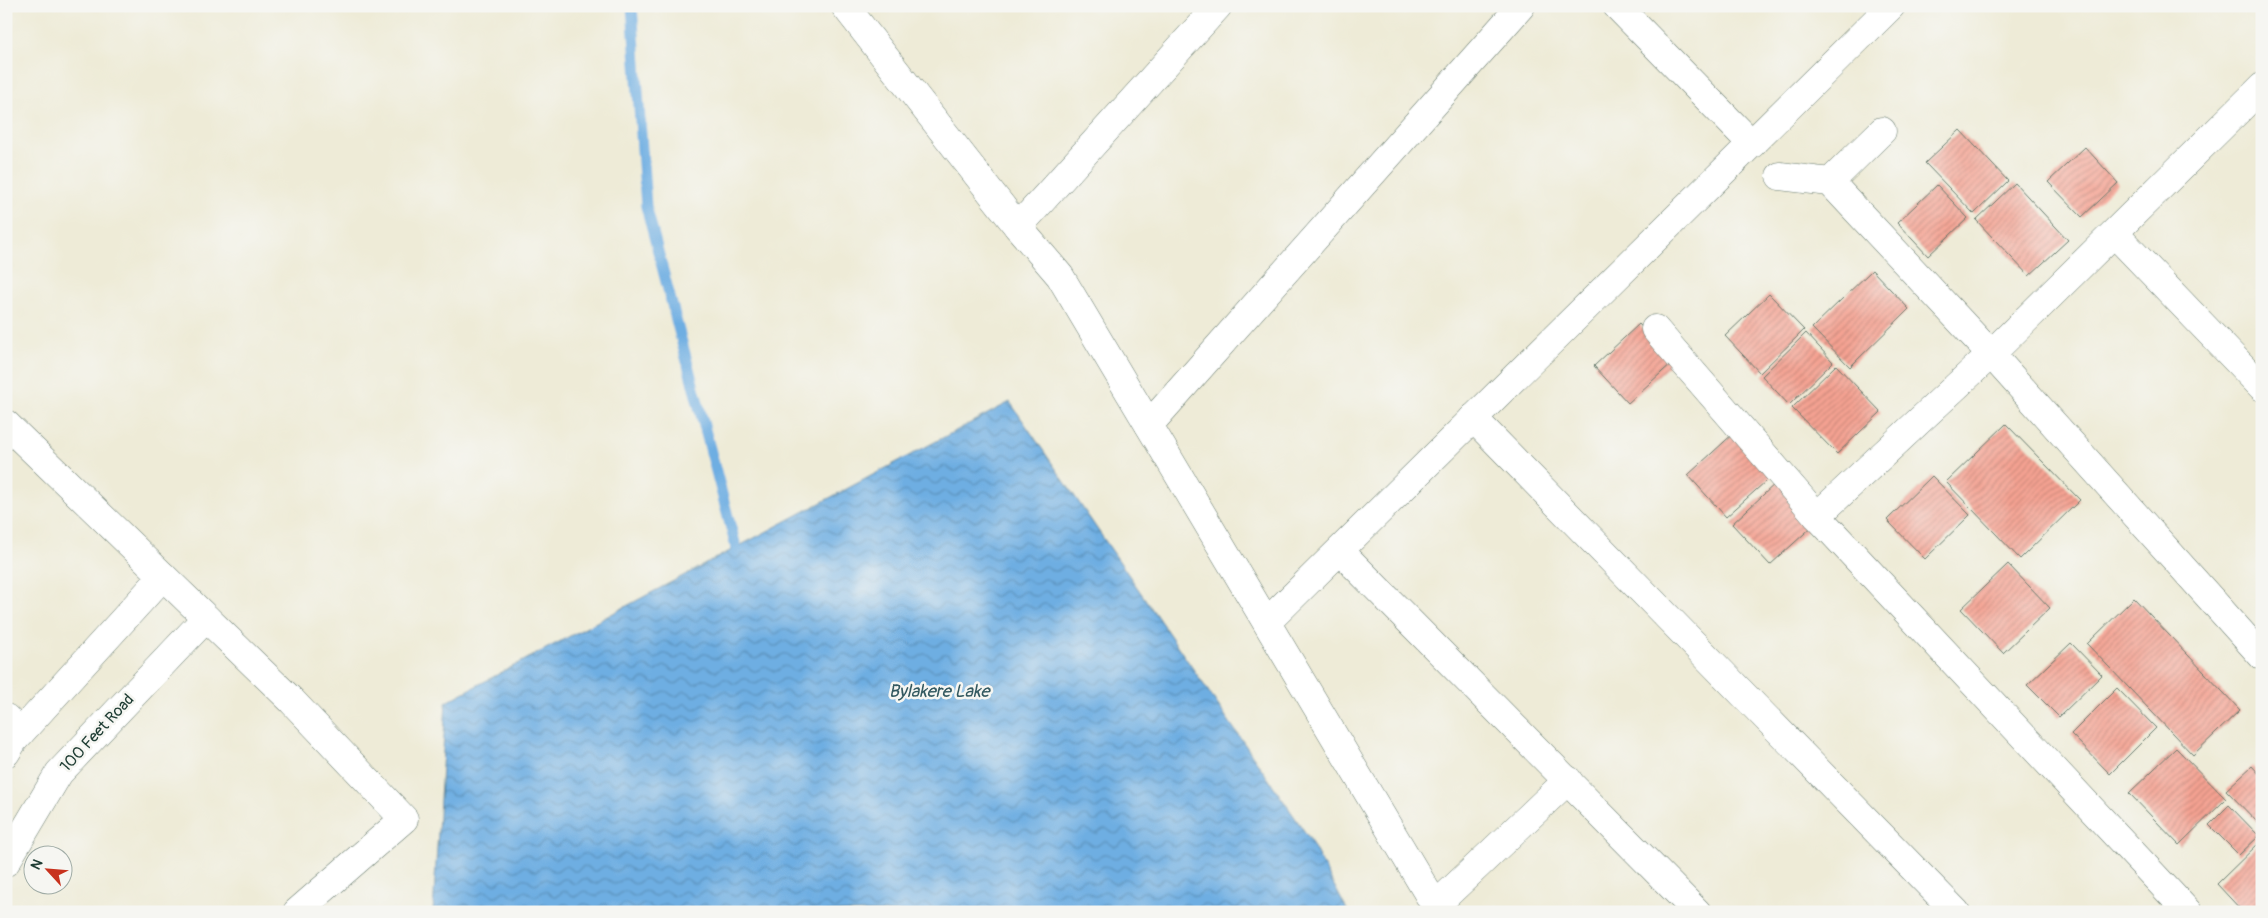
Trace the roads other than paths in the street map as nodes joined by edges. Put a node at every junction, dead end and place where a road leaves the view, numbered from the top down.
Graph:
1 (845, 6) edge
2 (1218, 6) edge
3 (1521, 6) edge
4 (1617, 6) edge
5 (1891, 6) edge
6 (2262, 87) edge
7 (1882, 131) dead end
8 (1752, 144) junction
9 (1780, 176) dead end
10 (1830, 182) junction
11 (1018, 227) junction
12 (2114, 234) junction
13 (1655, 328) dead end
14 (1991, 354) junction
15 (2262, 387) edge
16 (1473, 418) junction
17 (6, 424) edge
18 (1149, 425) junction
19 (1817, 516) junction
20 (1340, 551) junction
21 (163, 576) junction
22 (206, 618) junction
23 (1267, 622) junction
24 (2262, 656) edge
25 (11, 734) edge
26 (1568, 780) junction
27 (6, 862) edge
28 (1437, 909) edge
29 (297, 912) edge
30 (1697, 912) edge
31 (1956, 912) edge
32 (2188, 912) edge

1 - 11 street
2 - 11 street
3 - 18 street
4 - 8 street
5 - 8 street
6 - 12 street
7 - 10 street
8 - 16 street
9 - 10 street
10 - 14 street
11 - 18 street
12 - 14 street
12 - 15 street
13 - 19 street
14 - 19 street
14 - 24 street
16 - 20 street
16 - 31 street
17 - 21 street
18 - 23 street
19 - 32 street
20 - 23 street
20 - 26 street
21 - 22 street
21 - 25 street
22 - 27 street, 100 Feet Road
22 - 29 street
23 - 28 street
26 - 28 street
26 - 30 street

